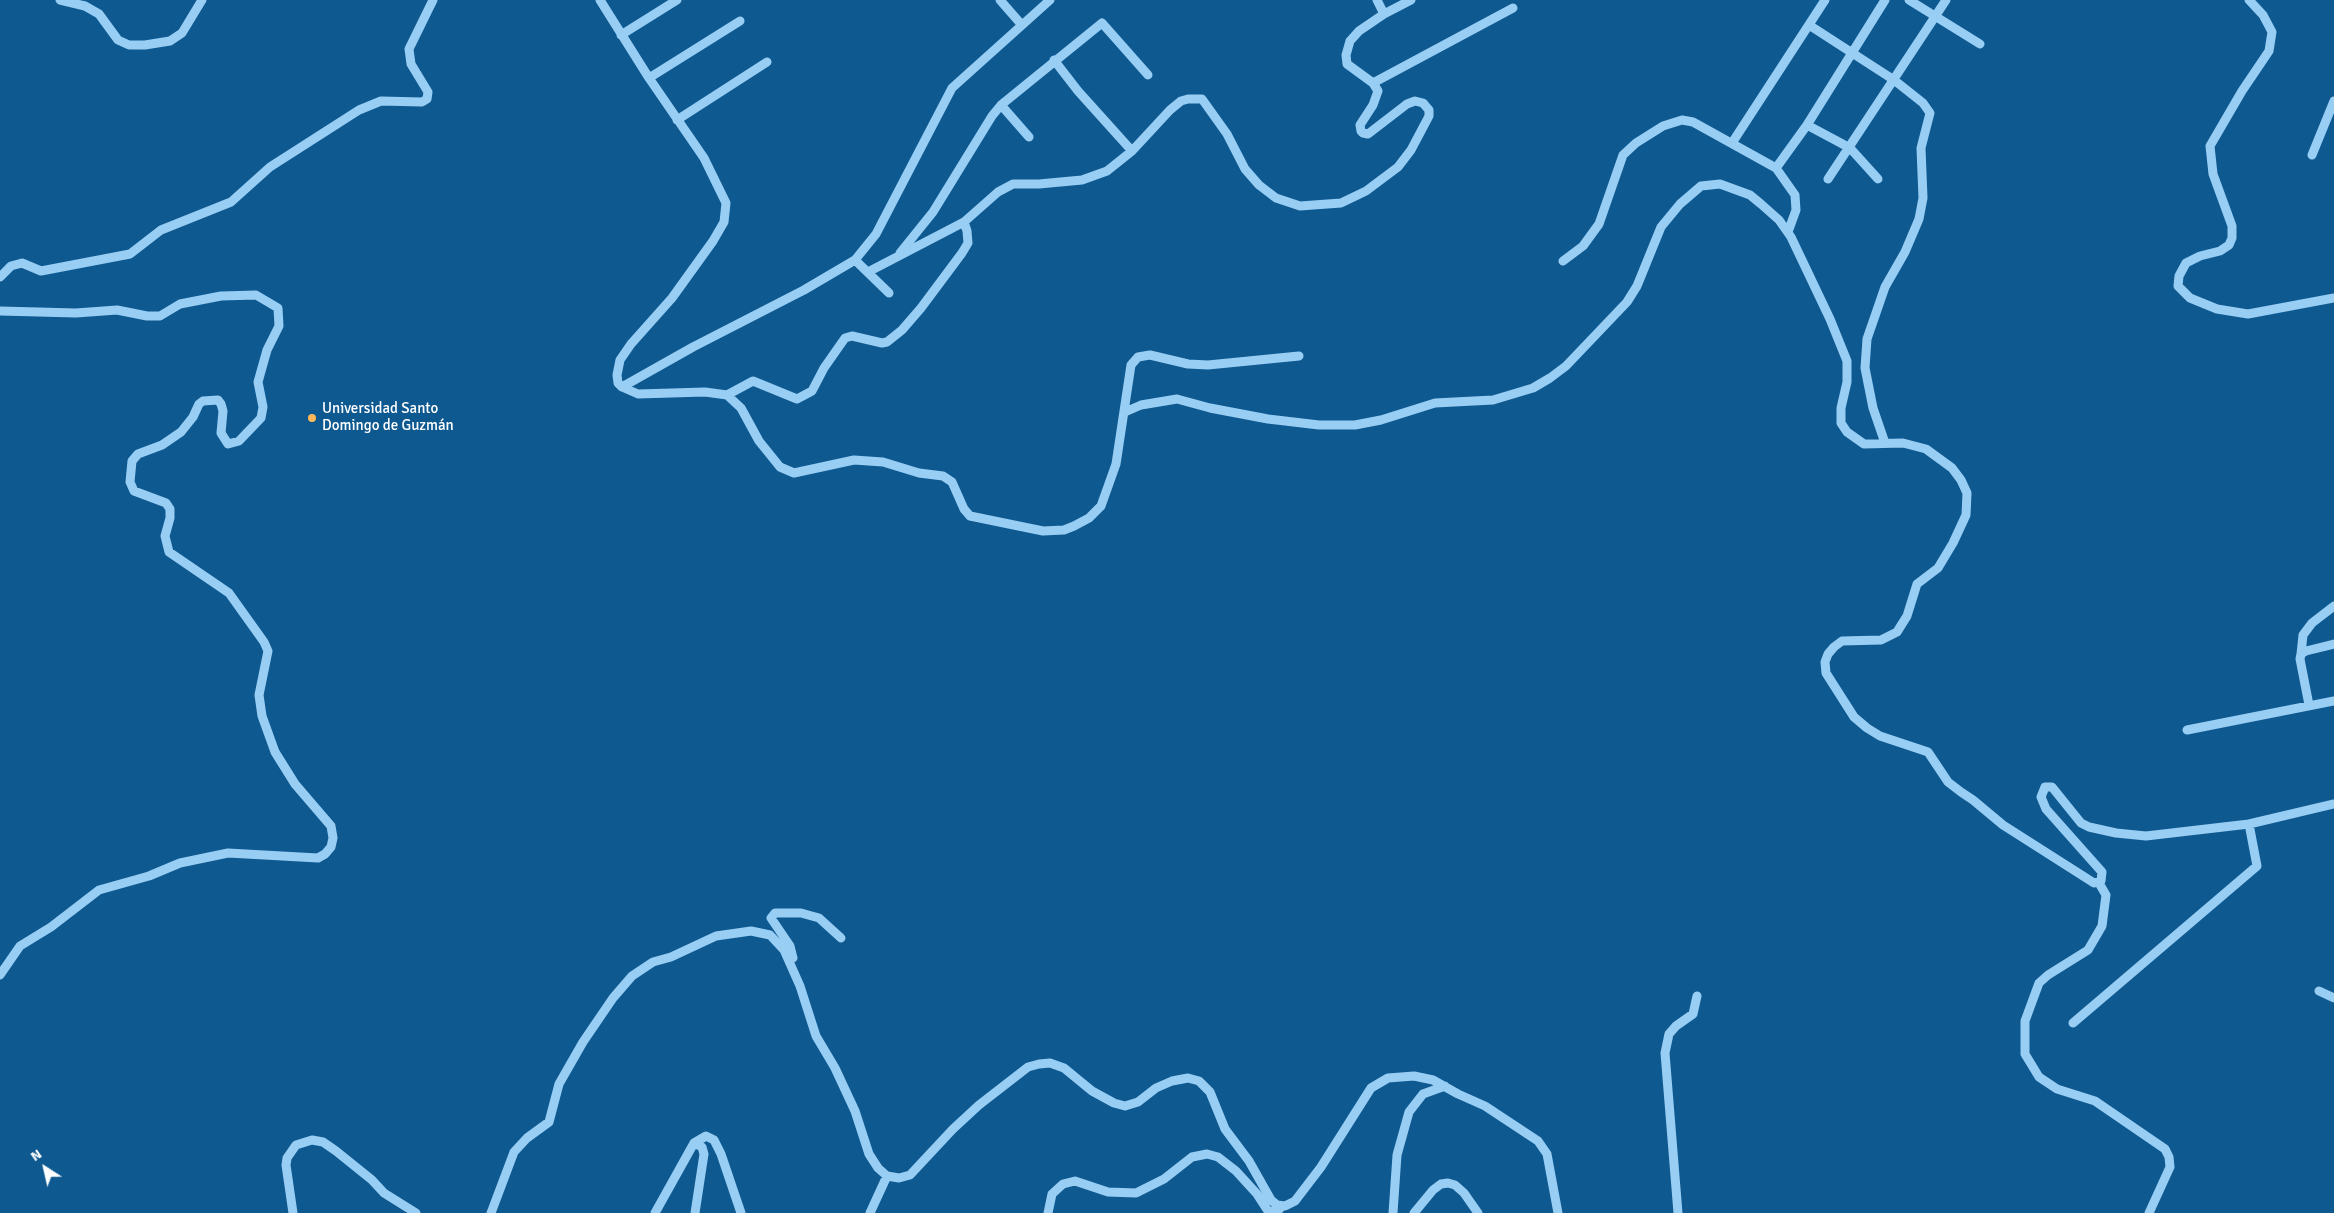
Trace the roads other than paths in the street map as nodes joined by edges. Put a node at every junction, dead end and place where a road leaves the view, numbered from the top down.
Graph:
1 (60, 0) edge
2 (202, 0) edge
3 (433, 0) edge
4 (600, 0) edge
5 (676, 0) edge
6 (1000, 0) edge
7 (1050, 0) edge
8 (1378, 0) edge
9 (1411, 0) edge
10 (1825, 0) edge
11 (1885, 0) edge
12 (1910, 0) edge
13 (1946, 0) edge
14 (2249, 0) edge
15 (1514, 8) dead end
16 (1384, 14) junction
17 (1935, 16) junction
18 (740, 21) dead end
19 (1020, 24) junction
20 (1809, 25) junction
21 (621, 35) junction
22 (1980, 44) dead end
23 (1852, 53) junction
24 (1054, 60) junction
25 (766, 62) dead end
26 (1148, 75) dead end
27 (650, 78) junction
28 (1894, 80) junction
29 (1373, 83) junction
30 (2334, 101) edge
31 (1001, 105) junction
32 (677, 120) junction
33 (1808, 125) junction
34 (1029, 136) dead end
35 (1732, 143) junction
36 (1850, 148) junction
37 (1132, 151) junction
38 (2312, 155) dead end
39 (1776, 168) junction
40 (1828, 179) dead end
41 (1878, 179) dead end
42 (964, 222) junction
43 (1788, 232) junction
44 (897, 257) junction
45 (855, 260) junction
46 (1563, 261) dead end
47 (868, 272) junction
48 (0, 277) edge
49 (889, 293) dead end
50 (2334, 298) edge
51 (0, 311) edge
52 (1299, 356) dead end
53 (622, 387) junction
54 (727, 395) junction
55 (1125, 412) junction
56 (1885, 443) junction
57 (2334, 606) edge
58 (2334, 644) edge
59 (2302, 654) junction
60 (2334, 701) edge
61 (2309, 705) junction
62 (2187, 730) dead end
63 (2334, 804) edge
64 (2248, 824) junction
65 (2099, 883) junction
66 (841, 938) dead end
67 (0, 975) edge
68 (797, 978) junction
69 (2318, 991) dead end
70 (1696, 996) dead end
71 (2334, 998) edge
72 (2073, 1023) dead end
73 (1445, 1086) junction
74 (694, 1143) junction
75 (887, 1176) junction
76 (1282, 1206) junction
77 (293, 1213) edge
78 (416, 1213) edge
79 (491, 1213) edge
80 (654, 1213) edge
81 (695, 1213) edge
82 (741, 1213) edge
83 (870, 1213) edge
84 (1048, 1213) edge
85 (1393, 1213) edge
86 (1414, 1213) edge
87 (1478, 1213) edge
88 (1558, 1213) edge
89 (1678, 1213) edge
90 (2149, 1213) edge

1 - 2 street
3 - 48 street
4 - 21 street
5 - 21 street
6 - 19 street
7 - 19 street
8 - 16 street
9 - 16 street
10 - 20 street
11 - 23 street
12 - 17 street
13 - 17 street
14 - 50 street
15 - 29 street
16 - 29 street
17 - 22 street
17 - 28 street
18 - 27 street
19 - 45 street
20 - 23 street
20 - 35 street
21 - 27 street
23 - 28 street
23 - 33 street
24 - 26 street
24 - 31 street
24 - 37 street
25 - 32 street
27 - 32 street
28 - 36 street
28 - 56 street
29 - 37 street
30 - 38 street
31 - 34 street
31 - 44 street
32 - 53 street
33 - 36 street
33 - 39 street
35 - 39 street
35 - 46 street
36 - 40 street
36 - 41 street
37 - 42 street
39 - 43 street
42 - 44 street
42 - 54 street
43 - 55 street
43 - 56 street
44 - 47 street
45 - 47 street
45 - 53 street
47 - 49 street
51 - 67 street
52 - 55 street
53 - 54 street
54 - 55 street
56 - 65 street
57 - 59 street
58 - 59 street
59 - 61 street
60 - 61 street
61 - 62 street
63 - 64 street
64 - 65 street
64 - 72 street
65 - 90 street
66 - 68 street
68 - 75 street
68 - 79 street
69 - 71 street
70 - 89 street
73 - 76 street
73 - 85 street
73 - 88 street
74 - 80 street
74 - 81 street
74 - 82 street
75 - 76 street
75 - 83 street
76 - 84 street
77 - 78 street
86 - 87 street

